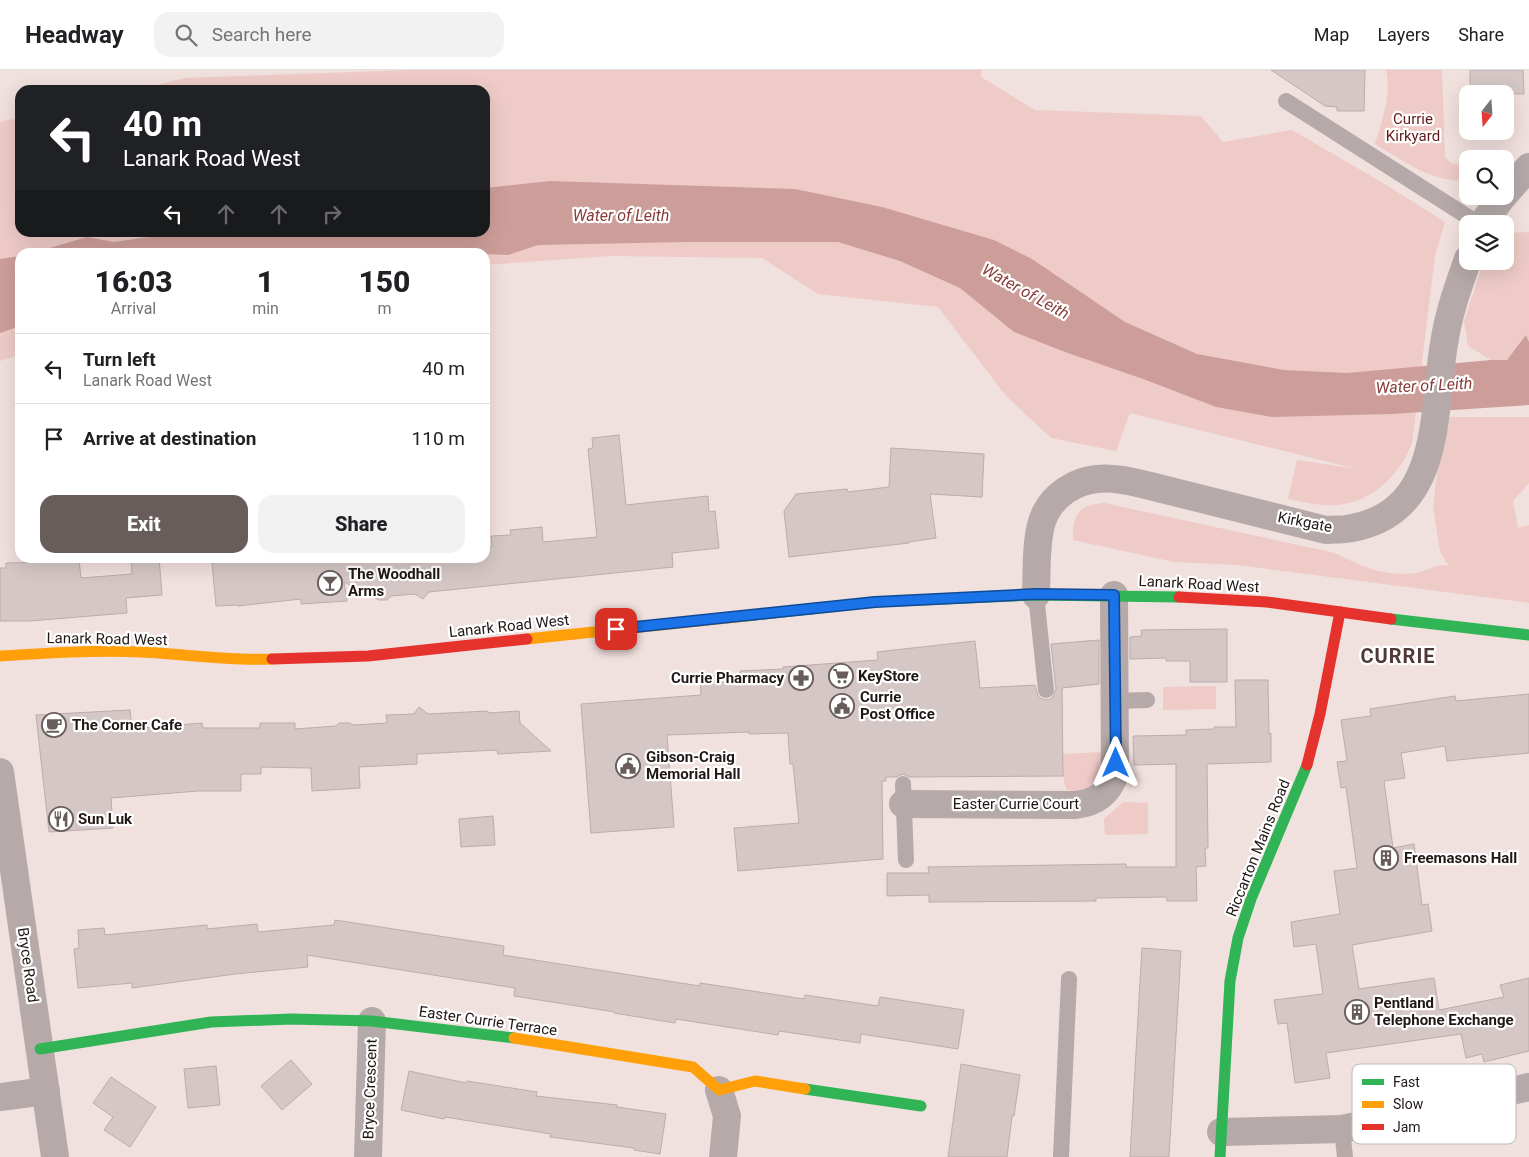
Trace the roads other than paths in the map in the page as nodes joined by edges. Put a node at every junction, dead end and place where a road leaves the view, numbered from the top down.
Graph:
1 (1286, 101) dead end
2 (1529, 166) edge
3 (1514, 183) edge
4 (1496, 205) edge
5 (1466, 215) edge
6 (1487, 215) edge
7 (1465, 270) edge
8 (1036, 594) junction
9 (1114, 595) junction
10 (1340, 612) junction
11 (1529, 635) edge
12 (0, 656) edge
13 (1046, 690) dead end
14 (1147, 700) dead end
15 (1115, 701) junction
16 (0, 772) edge
17 (903, 794) joint
18 (906, 860) dead end
19 (1069, 979) dead end
20 (372, 1021) junction
21 (40, 1049) junction
22 (1529, 1087) edge
23 (720, 1090) junction
24 (1516, 1090) edge
25 (46, 1092) junction
26 (0, 1097) edge
27 (921, 1106) dead end
28 (1352, 1126) edge
29 (1342, 1128) junction
30 (1221, 1144) edge
31 (56, 1157) edge
32 (368, 1157) edge
33 (723, 1157) edge
34 (1060, 1157) edge
35 (1345, 1157) edge

1 - 5 lane
2 - 3 street
4 - 6 street
7 - 8 street, Kirkgate
8 - 9 main road, Lanark Road West
8 - 12 main road, Lanark Road West
8 - 13 lane
9 - 10 main road, Lanark Road West
9 - 15 street, Easter Currie Court
10 - 11 main road, Lanark Road West
10 - 30 main road, Riccarton Mains Road
14 - 15 lane
15 - 17 street, Easter Currie Court
16 - 21 street, Bryce Road
17 - 18 lane
19 - 34 lane
20 - 21 main road, Easter Currie Terrace
20 - 23 main road, Easter Currie Terrace
20 - 32 street, Bryce Crescent
21 - 25 street, Bryce Road
22 - 24 street
23 - 27 main road
23 - 33 street
25 - 26 street
25 - 31 street, Bryce Road
28 - 29 street
29 - 30 street
29 - 35 lane

